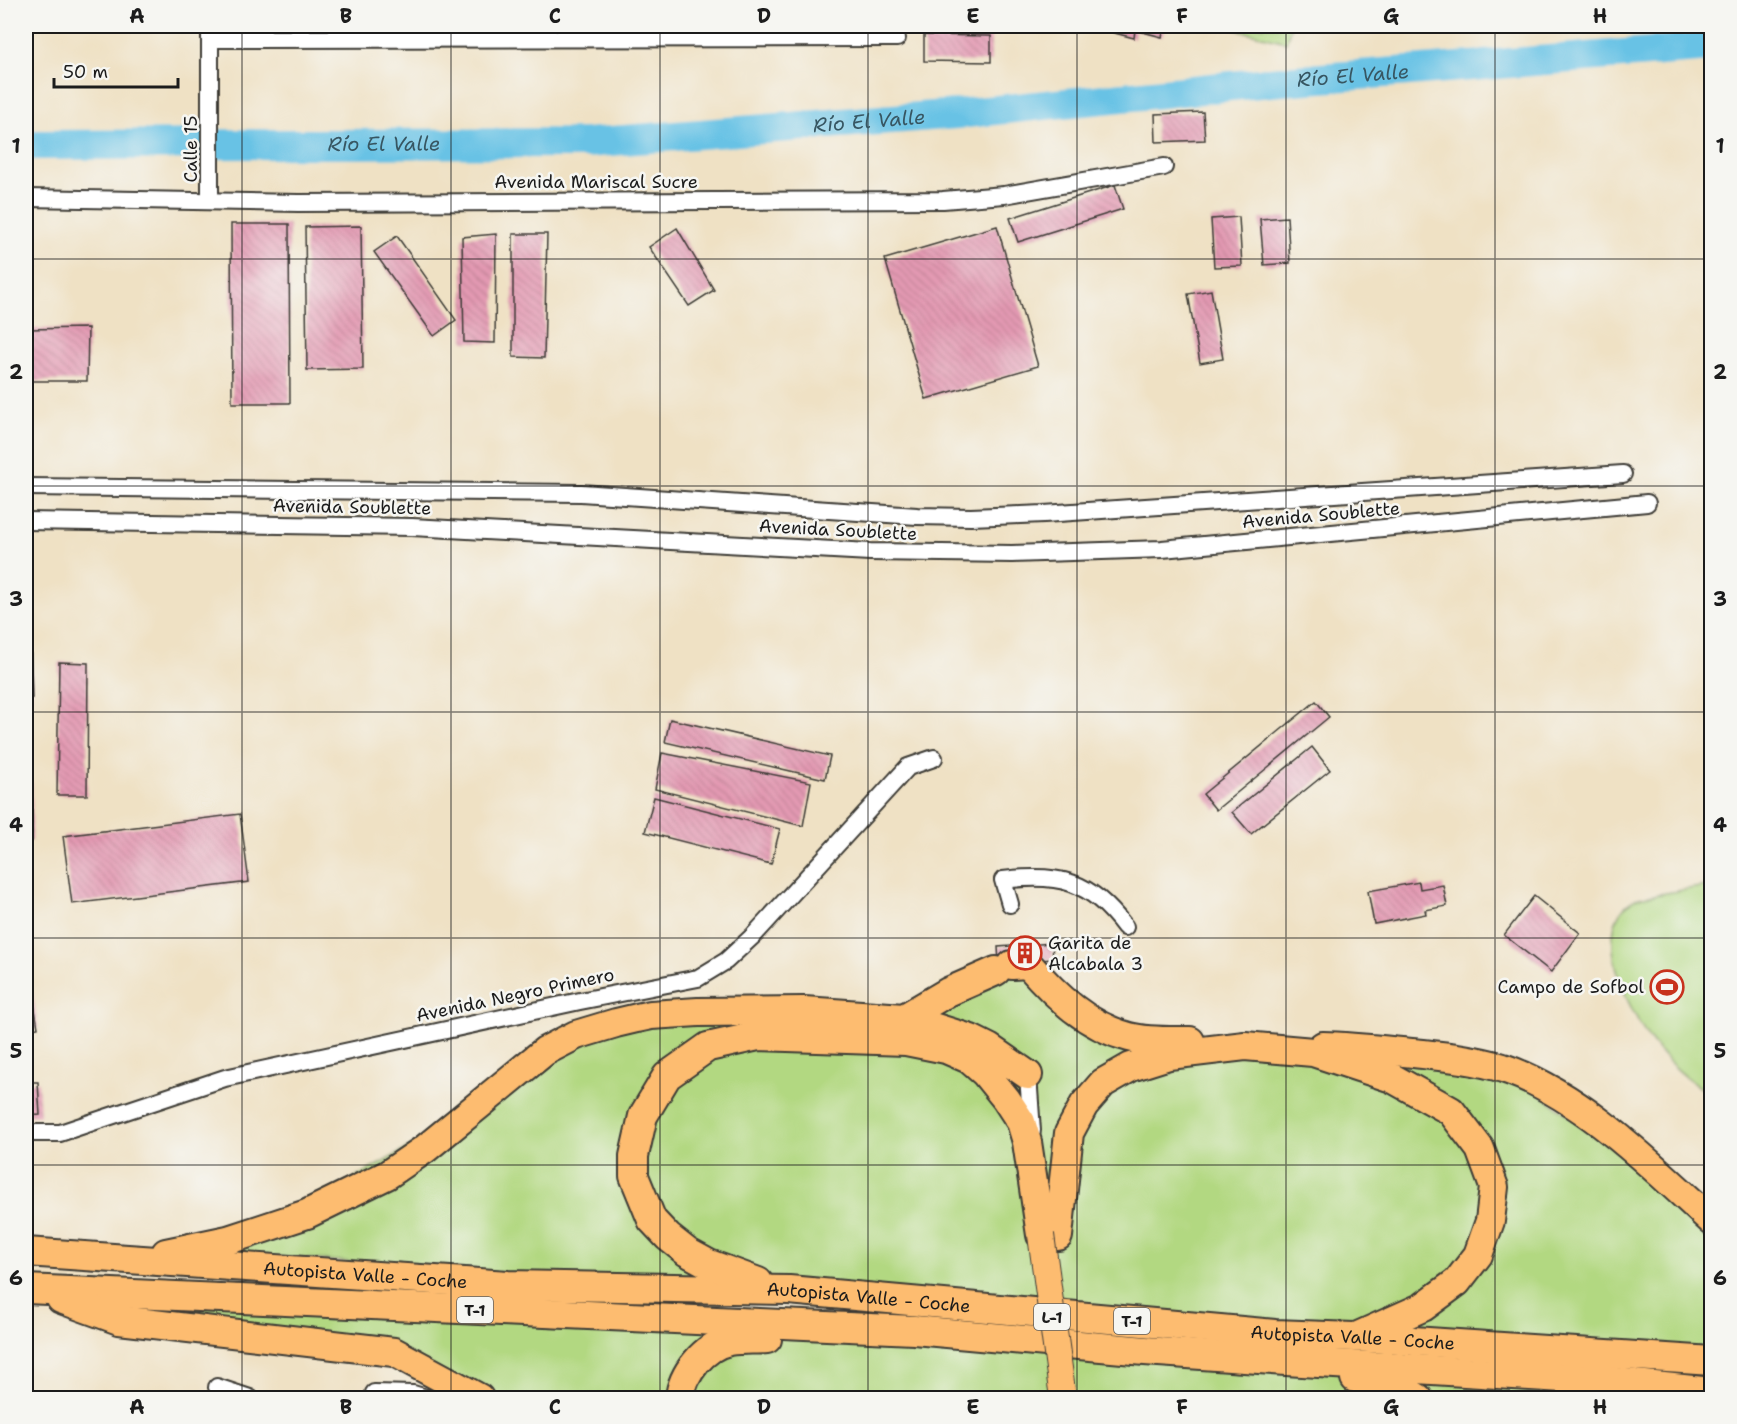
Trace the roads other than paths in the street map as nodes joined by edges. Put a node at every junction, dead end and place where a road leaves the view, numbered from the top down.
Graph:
1 (210, 32) edge
2 (897, 38) dead end
3 (1164, 167) dead end
4 (26, 198) edge
5 (210, 201) junction
6 (1623, 474) dead end
7 (26, 487) edge
8 (1647, 503) dead end
9 (26, 521) edge
10 (934, 758) dead end
11 (1010, 904) dead end
12 (1125, 927) dead end
13 (904, 1018) junction
14 (1028, 1075) joint
15 (26, 1133) edge
16 (1712, 1221) edge
17 (1050, 1235) junction
18 (26, 1252) edge
19 (126, 1260) junction
20 (31, 1289) edge
21 (789, 1290) junction
22 (914, 1330) junction
23 (1354, 1337) junction
24 (1286, 1361) junction
25 (1712, 1361) edge
26 (217, 1387) dead end
27 (1712, 1392) edge
28 (374, 1393) dead end
29 (250, 1398) edge
30 (426, 1398) edge
31 (479, 1398) edge
32 (680, 1398) edge
33 (1063, 1398) edge
34 (1078, 1398) edge
35 (1418, 1398) edge

1 - 2 street
1 - 5 street, Calle 15
3 - 5 street, Avenida Mariscal Sucre
4 - 5 street, Avenida Mariscal Sucre
6 - 7 street
8 - 9 street, Avenida Soublette
10 - 15 street, Avenida Negro Primero
11 - 12 street
13 - 14 highway
13 - 16 highway
13 - 19 highway
14 - 17 street, L-1
17 - 21 highway
17 - 23 highway
17 - 33 main road, L-1, bridge
17 - 34 main road, L-1
18 - 19 highway, Autopista Valle - Coche / T-1
19 - 21 highway, Autopista Valle - Coche / T-1
20 - 22 highway, Autopista Valle - Coche / T-1
20 - 31 highway
21 - 23 highway, Autopista Valle - Coche / T-1
22 - 24 highway, Autopista Valle - Coche / T-1
22 - 32 highway
23 - 25 highway, Autopista Valle - Coche / T-1
24 - 27 highway, Autopista Valle - Coche / T-1
24 - 35 highway
26 - 29 street
28 - 30 street

